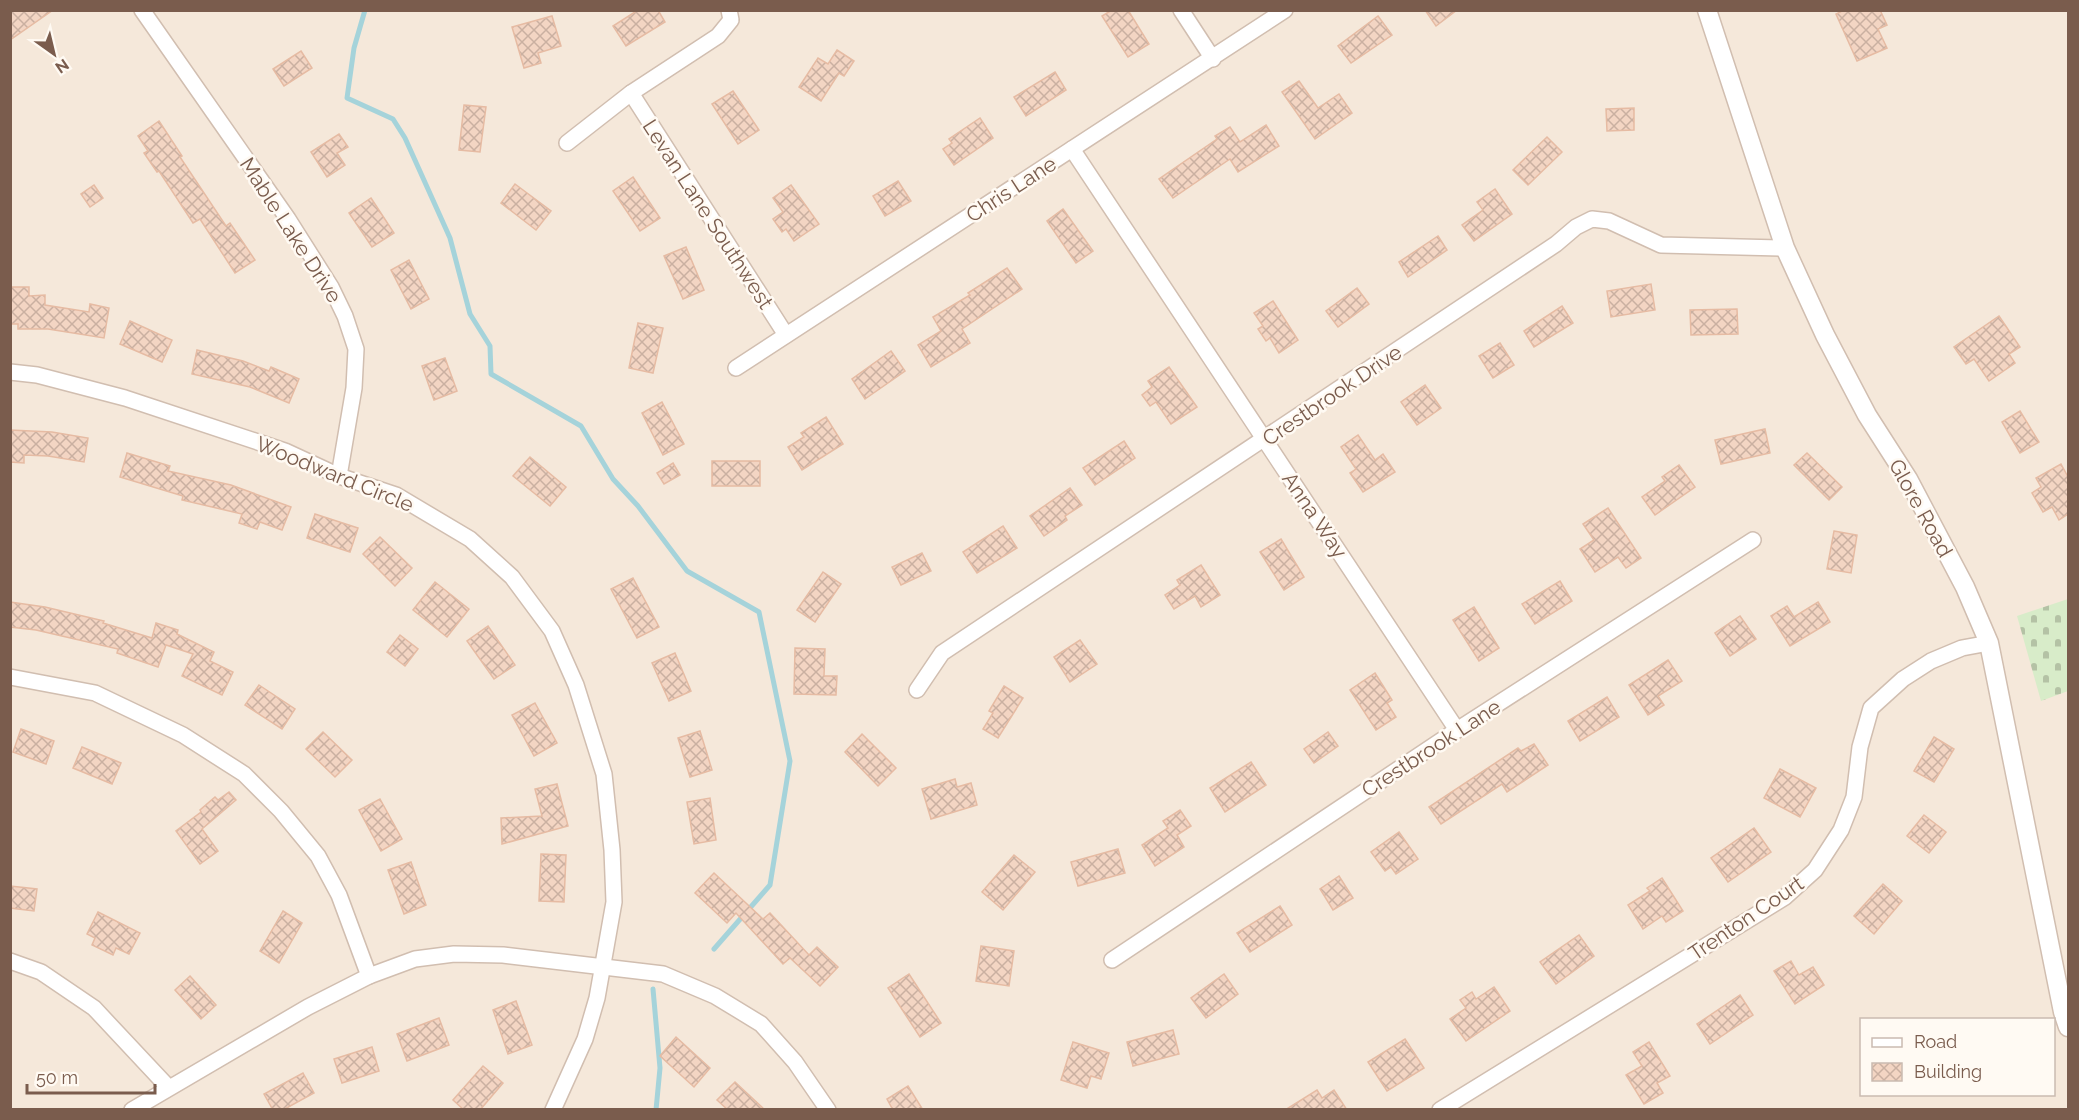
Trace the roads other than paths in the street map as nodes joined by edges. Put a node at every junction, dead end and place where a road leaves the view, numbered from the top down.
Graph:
1 (142, 10) edge
2 (729, 10) edge
3 (1181, 10) edge
4 (1285, 10) edge
5 (1707, 10) edge
6 (1213, 59) junction
7 (631, 93) junction
8 (567, 143) dead end
9 (1072, 149) junction
10 (1785, 248) junction
11 (786, 335) junction
12 (736, 368) dead end
13 (10, 372) edge
14 (1265, 440) junction
15 (339, 476) junction
16 (1753, 540) dead end
17 (1989, 642) junction
18 (10, 677) edge
19 (917, 690) dead end
20 (1457, 730) junction
21 (1112, 960) dead end
22 (10, 962) edge
23 (602, 967) junction
24 (369, 976) junction
25 (2068, 1027) edge
26 (168, 1087) junction
27 (132, 1110) edge
28 (553, 1110) edge
29 (828, 1110) edge
30 (1440, 1110) edge

1 - 15 street, Mable Lake Drive
2 - 7 street
3 - 6 street
4 - 6 street, Chris Lane
5 - 10 street, Glore Road
6 - 9 street, Chris Lane
7 - 8 street
7 - 11 street, Levan Lane Southwest
9 - 11 street, Chris Lane
9 - 14 street, Anna Way
10 - 14 street, Crestbrook Drive
10 - 17 street, Glore Road
11 - 12 street, Chris Lane
13 - 15 street, Woodward Circle
14 - 19 street, Crestbrook Drive
14 - 20 street, Anna Way
15 - 23 street, Woodward Circle
16 - 20 street, Crestbrook Lane
17 - 25 street, Glore Road
17 - 30 street, Trenton Court
18 - 24 street
20 - 21 street, Crestbrook Lane
22 - 26 street
23 - 24 street
23 - 28 street, Woodward Circle
23 - 29 street
24 - 26 street
26 - 27 street

